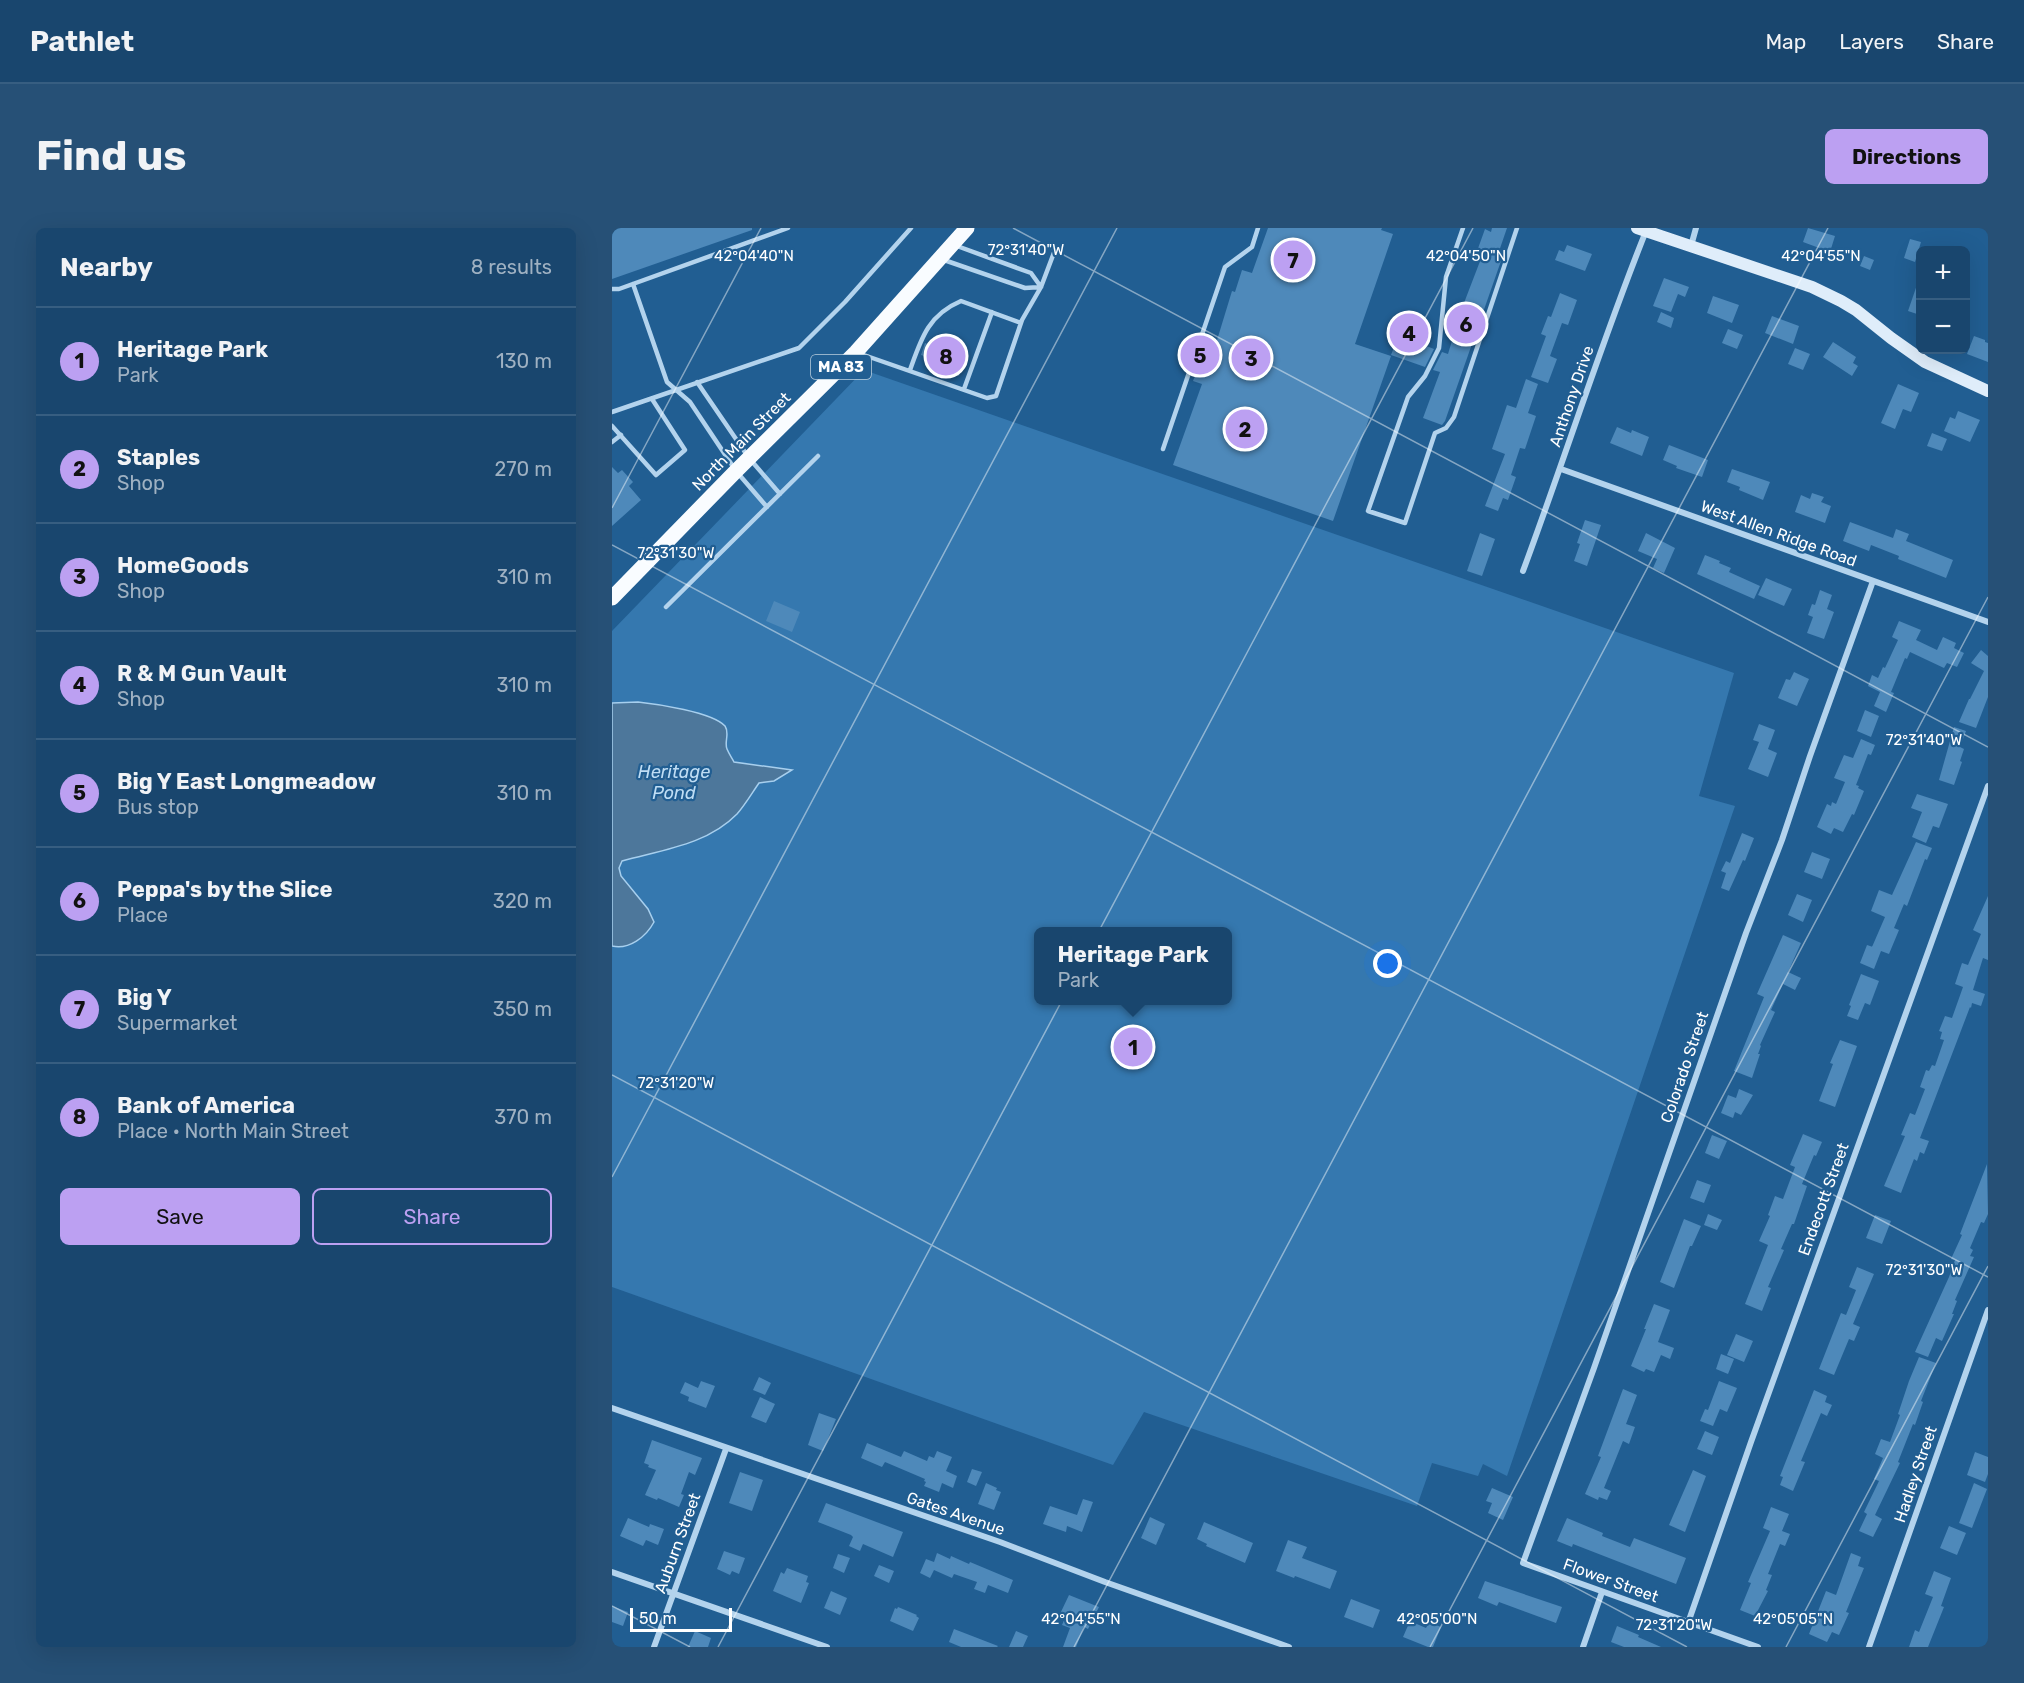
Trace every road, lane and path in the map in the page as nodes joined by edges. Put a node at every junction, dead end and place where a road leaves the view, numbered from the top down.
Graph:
1 (788, 228) edge
2 (911, 228) edge
3 (967, 228) edge
4 (1258, 228) edge
5 (1463, 228) edge
6 (1517, 228) edge
7 (1696, 228) edge
8 (1641, 230) edge
9 (953, 244) junction
10 (1691, 246) junction
11 (1054, 250) dead end
12 (940, 258) junction
13 (633, 284) junction
14 (1041, 287) junction
15 (612, 289) edge
16 (992, 312) junction
17 (1021, 323) junction
18 (856, 352) junction
19 (910, 370) junction
20 (697, 382) junction
21 (964, 389) junction
22 (676, 390) junction
23 (1988, 391) edge
24 (652, 399) junction
25 (612, 412) edge
26 (612, 426) edge
27 (621, 435) junction
28 (612, 442) edge
29 (1162, 449) dead end
30 (818, 456) dead end
31 (749, 458) junction
32 (1561, 469) junction
33 (736, 471) junction
34 (780, 494) junction
35 (767, 507) junction
36 (1523, 571) dead end
37 (1873, 580) junction
38 (612, 598) edge
39 (666, 607) dead end
40 (1988, 622) edge
41 (1988, 786) edge
42 (1988, 1310) edge
43 (612, 1408) edge
44 (726, 1449) junction
45 (1523, 1563) joint
46 (612, 1572) edge
47 (1602, 1592) junction
48 (673, 1594) junction
49 (1688, 1623) junction
50 (654, 1647) edge
51 (827, 1647) edge
52 (1289, 1647) edge
53 (1582, 1647) edge
54 (1758, 1647) edge
55 (1869, 1647) edge

1 - 13 lane
2 - 20 lane
3 - 9 main road, North Main Street / MA 83
4 - 29 lane
5 - 6 lane
7 - 10 street
8 - 10 main road
8 - 32 street, Anthony Drive
9 - 12 main road, North Main Street / MA 83
9 - 14 lane
10 - 23 main road
11 - 14 lane
12 - 14 lane
12 - 18 main road, North Main Street / MA 83
13 - 15 lane
13 - 22 lane
14 - 17 lane
16 - 17 lane
16 - 19 lane
16 - 21 lane
17 - 21 lane
18 - 19 lane
18 - 31 main road, North Main Street / MA 83
19 - 21 lane
20 - 22 lane
20 - 31 lane
22 - 24 lane
22 - 33 lane
24 - 25 lane
24 - 27 lane
26 - 27 lane
27 - 28 lane
30 - 34 lane
31 - 33 main road, North Main Street / MA 83
31 - 34 lane
32 - 36 street, Anthony Drive
32 - 37 street, West Allen Ridge Road
33 - 35 lane
33 - 38 main road, North Main Street / MA 83
34 - 35 lane
35 - 39 lane
37 - 40 street, West Allen Ridge Road
37 - 45 street, Colorado Street
41 - 49 street, Endecott Street
42 - 55 street, Hadley Street
43 - 44 street, Gates Avenue
44 - 48 street, Auburn Street
44 - 52 street, Gates Avenue
45 - 47 street, Flower Street
46 - 48 street
47 - 49 street, Flower Street
47 - 53 street
48 - 50 street, Auburn Street
48 - 51 street
49 - 54 street, Flower Street

